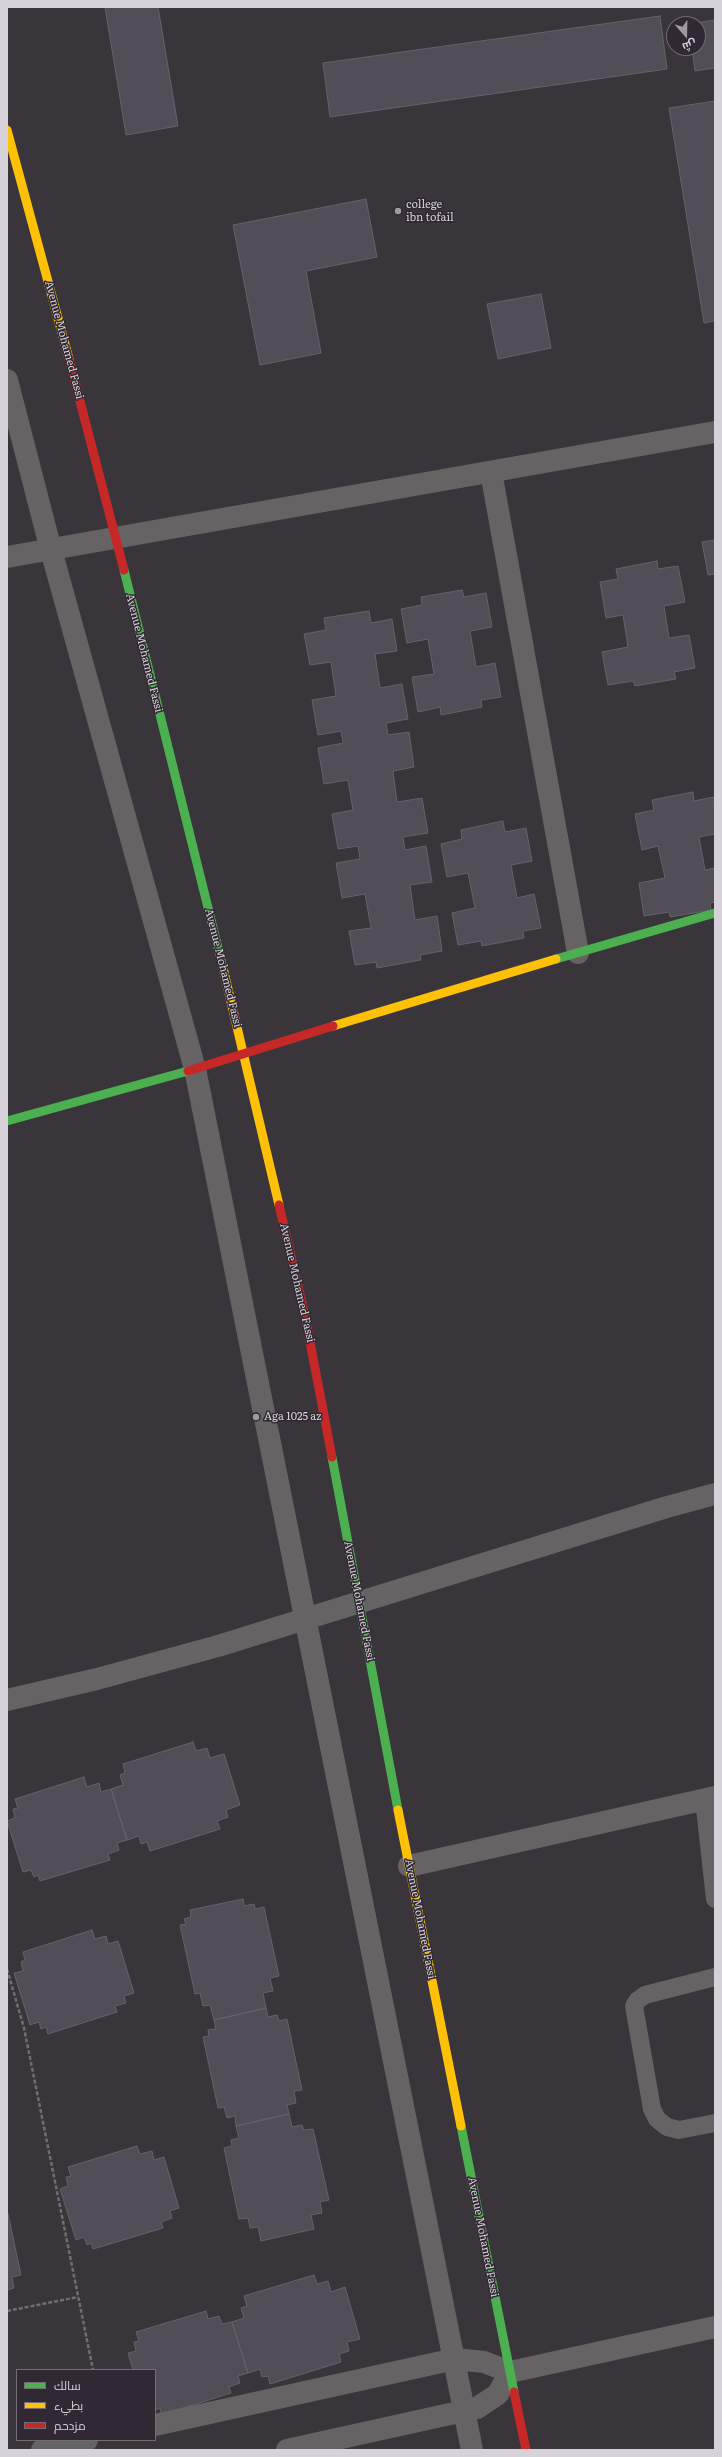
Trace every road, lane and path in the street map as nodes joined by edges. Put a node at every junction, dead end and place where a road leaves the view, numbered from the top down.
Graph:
1 (7, 130) edge
2 (7, 380) edge
3 (715, 432) edge
4 (491, 472) junction
5 (116, 538) junction
6 (51, 550) junction
7 (7, 557) edge
8 (715, 912) edge
9 (578, 952) junction
10 (244, 1054) junction
11 (195, 1069) junction
12 (7, 1121) edge
13 (715, 1494) edge
14 (359, 1602) junction
15 (306, 1618) junction
16 (7, 1700) edge
17 (710, 1798) edge
18 (409, 1866) junction
19 (715, 1899) edge
20 (7, 1969) edge
21 (715, 1977) edge
22 (715, 2123) edge
23 (78, 2297) junction
24 (7, 2311) edge
25 (715, 2327) edge
26 (455, 2359) junction
27 (93, 2369) edge
28 (510, 2372) junction
29 (465, 2412) junction
30 (156, 2425) edge
31 (82, 2441) edge
32 (42, 2450) edge
33 (287, 2450) edge
34 (472, 2450) edge
35 (526, 2450) edge

1 - 5 street, Avenue Mohamed Fassi
2 - 6 street
3 - 4 street
4 - 5 street
4 - 9 street
5 - 6 street
5 - 10 street, Avenue Mohamed Fassi
6 - 7 street
6 - 11 street
8 - 9 street
9 - 10 street
10 - 11 street
10 - 14 street, Avenue Mohamed Fassi
11 - 12 street
11 - 15 street
13 - 14 street
14 - 15 street
14 - 18 street, Avenue Mohamed Fassi
15 - 16 street
15 - 26 street
17 - 18 street
17 - 19 lane
18 - 28 street, Avenue Mohamed Fassi
20 - 23 path
21 - 22 lane
23 - 24 path
23 - 27 path
25 - 28 street
26 - 28 street
26 - 29 street
26 - 30 street
28 - 29 street
28 - 35 street, Avenue Mohamed Fassi
29 - 33 street
29 - 34 street
31 - 32 street

